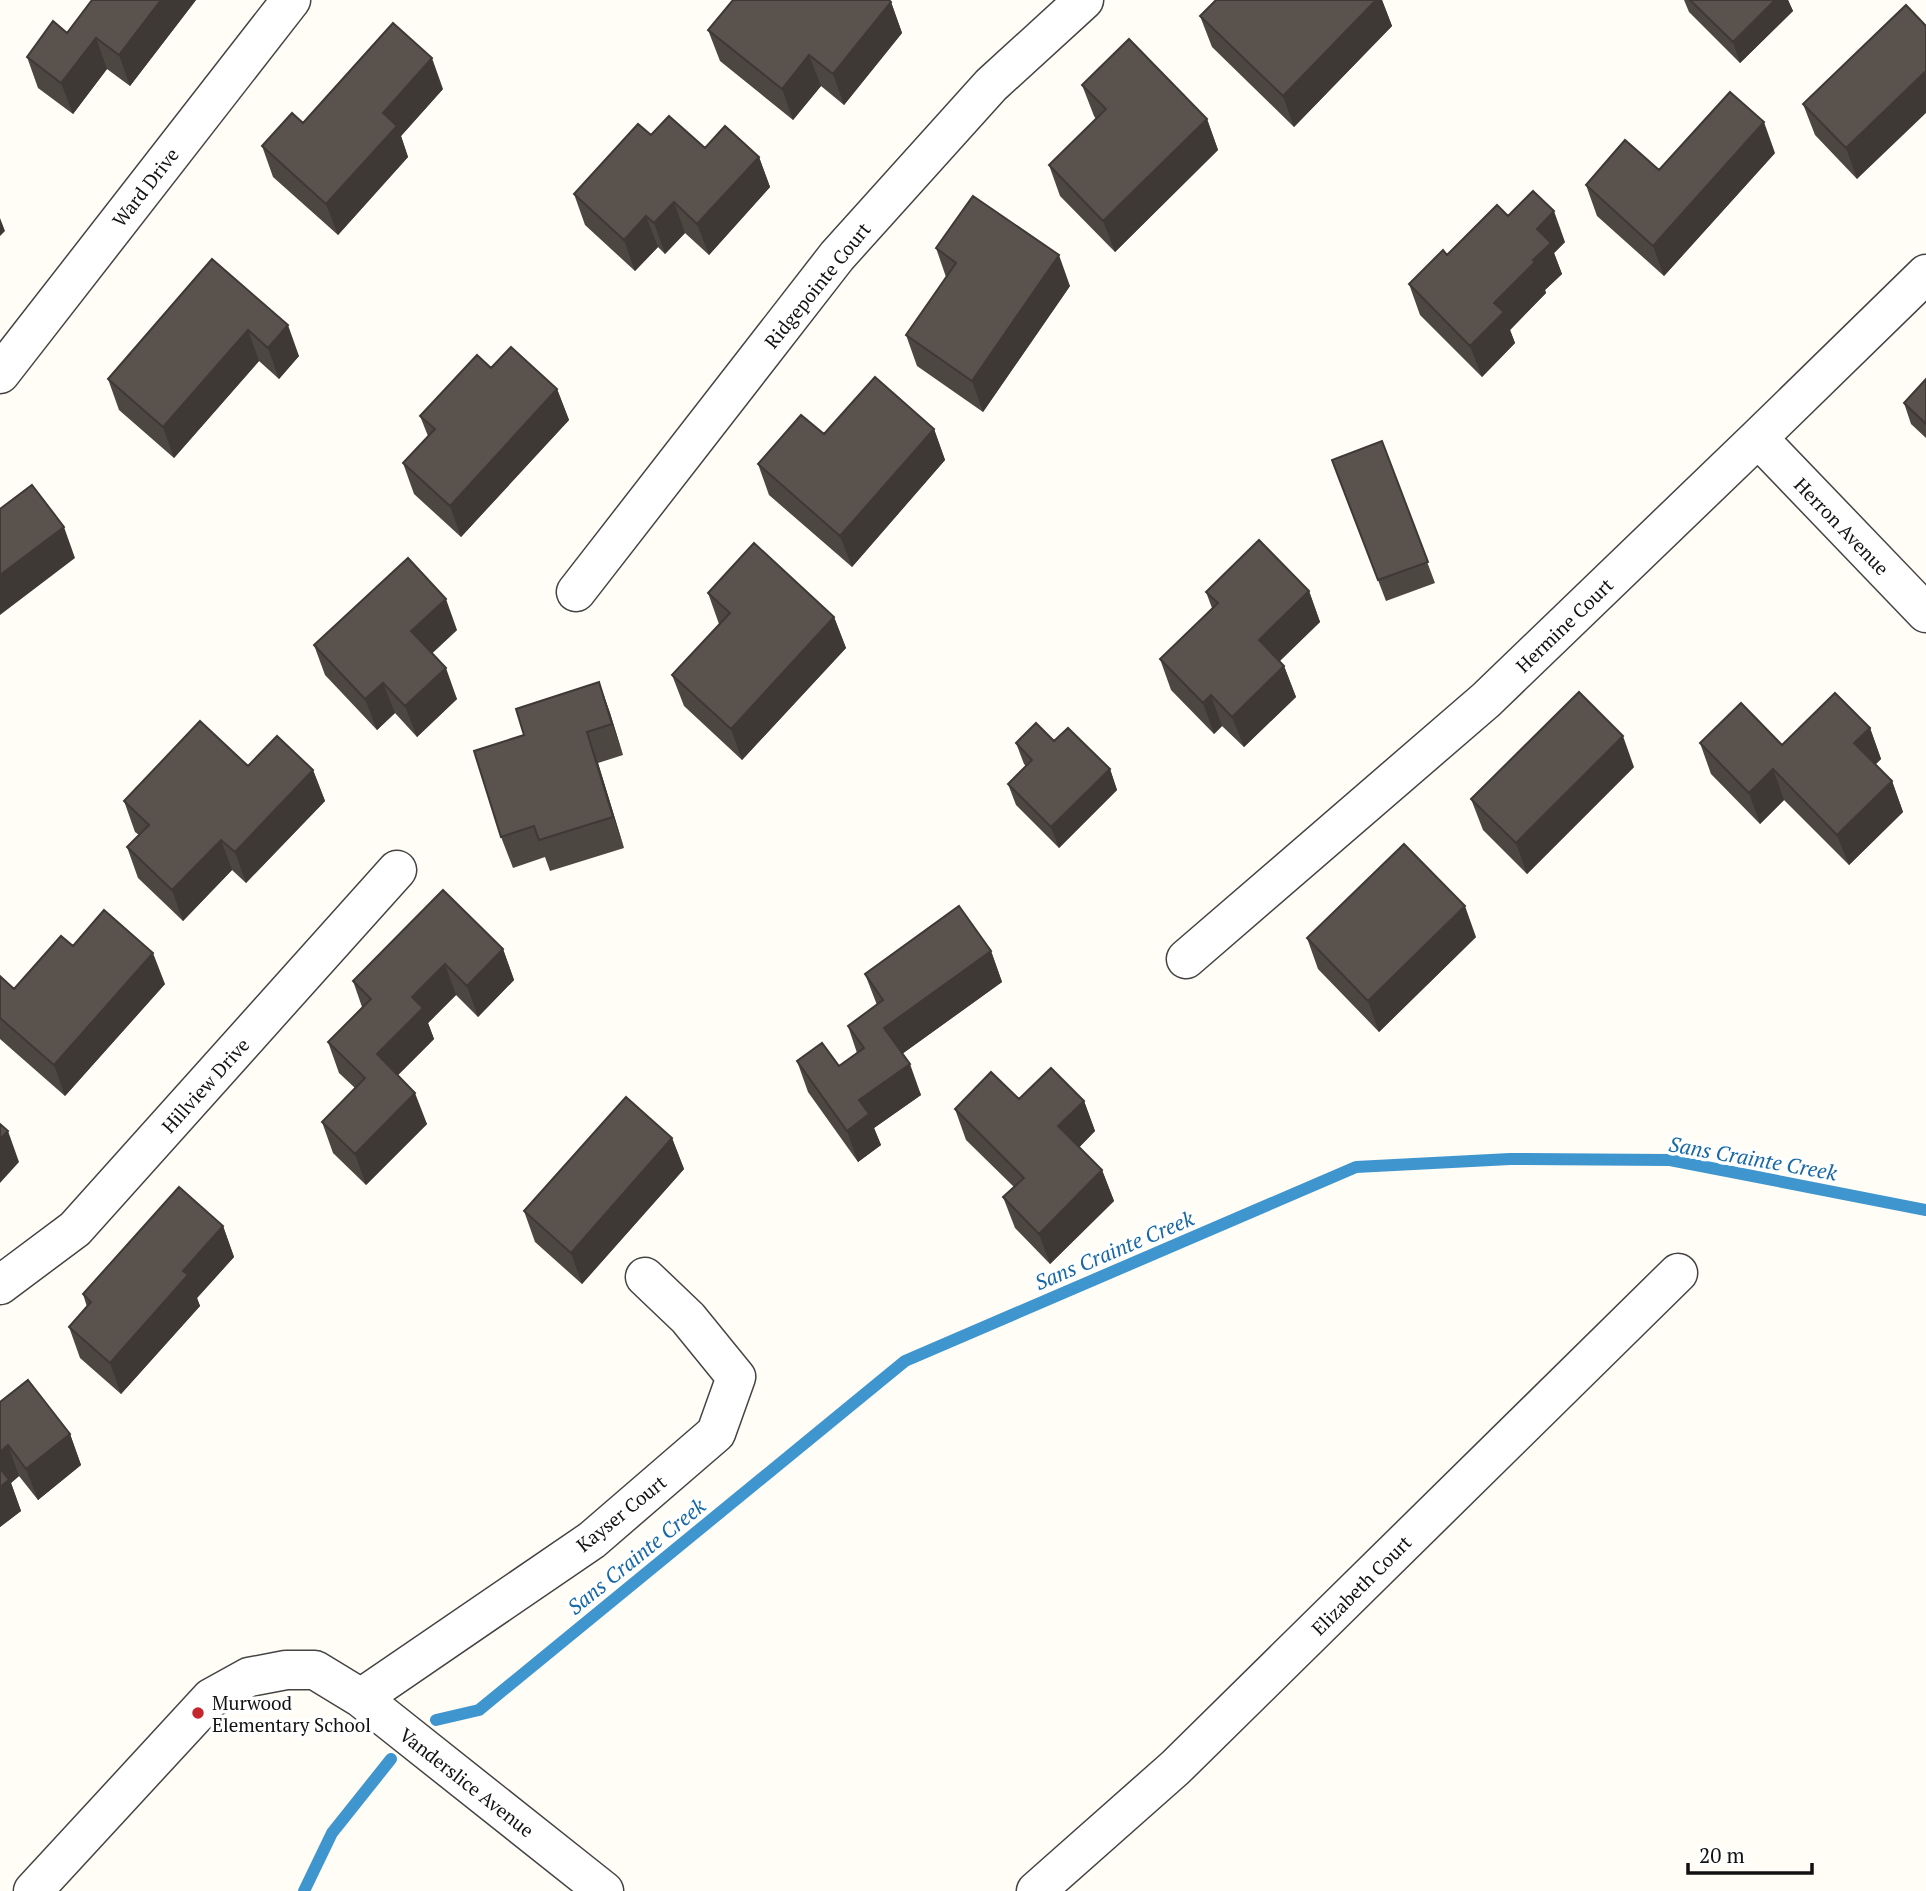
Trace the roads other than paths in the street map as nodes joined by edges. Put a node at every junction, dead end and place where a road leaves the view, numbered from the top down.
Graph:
1 (291, 0) edge
2 (1084, 0) edge
3 (1926, 274) edge
4 (0, 374) edge
5 (1758, 438) junction
6 (576, 592) dead end
7 (1926, 613) edge
8 (397, 870) dead end
9 (1186, 959) dead end
10 (1678, 1272) dead end
11 (645, 1277) dead end
12 (0, 1285) edge
13 (361, 1698) junction
14 (33, 1891) edge
15 (604, 1891) edge
16 (1036, 1891) edge

1 - 4 street, Ward Drive
2 - 6 street, Ridgepointe Court
3 - 5 street, Hermine Court
5 - 7 street, Herron Avenue
5 - 9 street, Hermine Court
8 - 12 street, Hillview Drive
10 - 16 street, Elizabeth Court
11 - 13 street, Kayser Court
13 - 14 street, Vanderslice Avenue
13 - 15 street, Vanderslice Avenue

